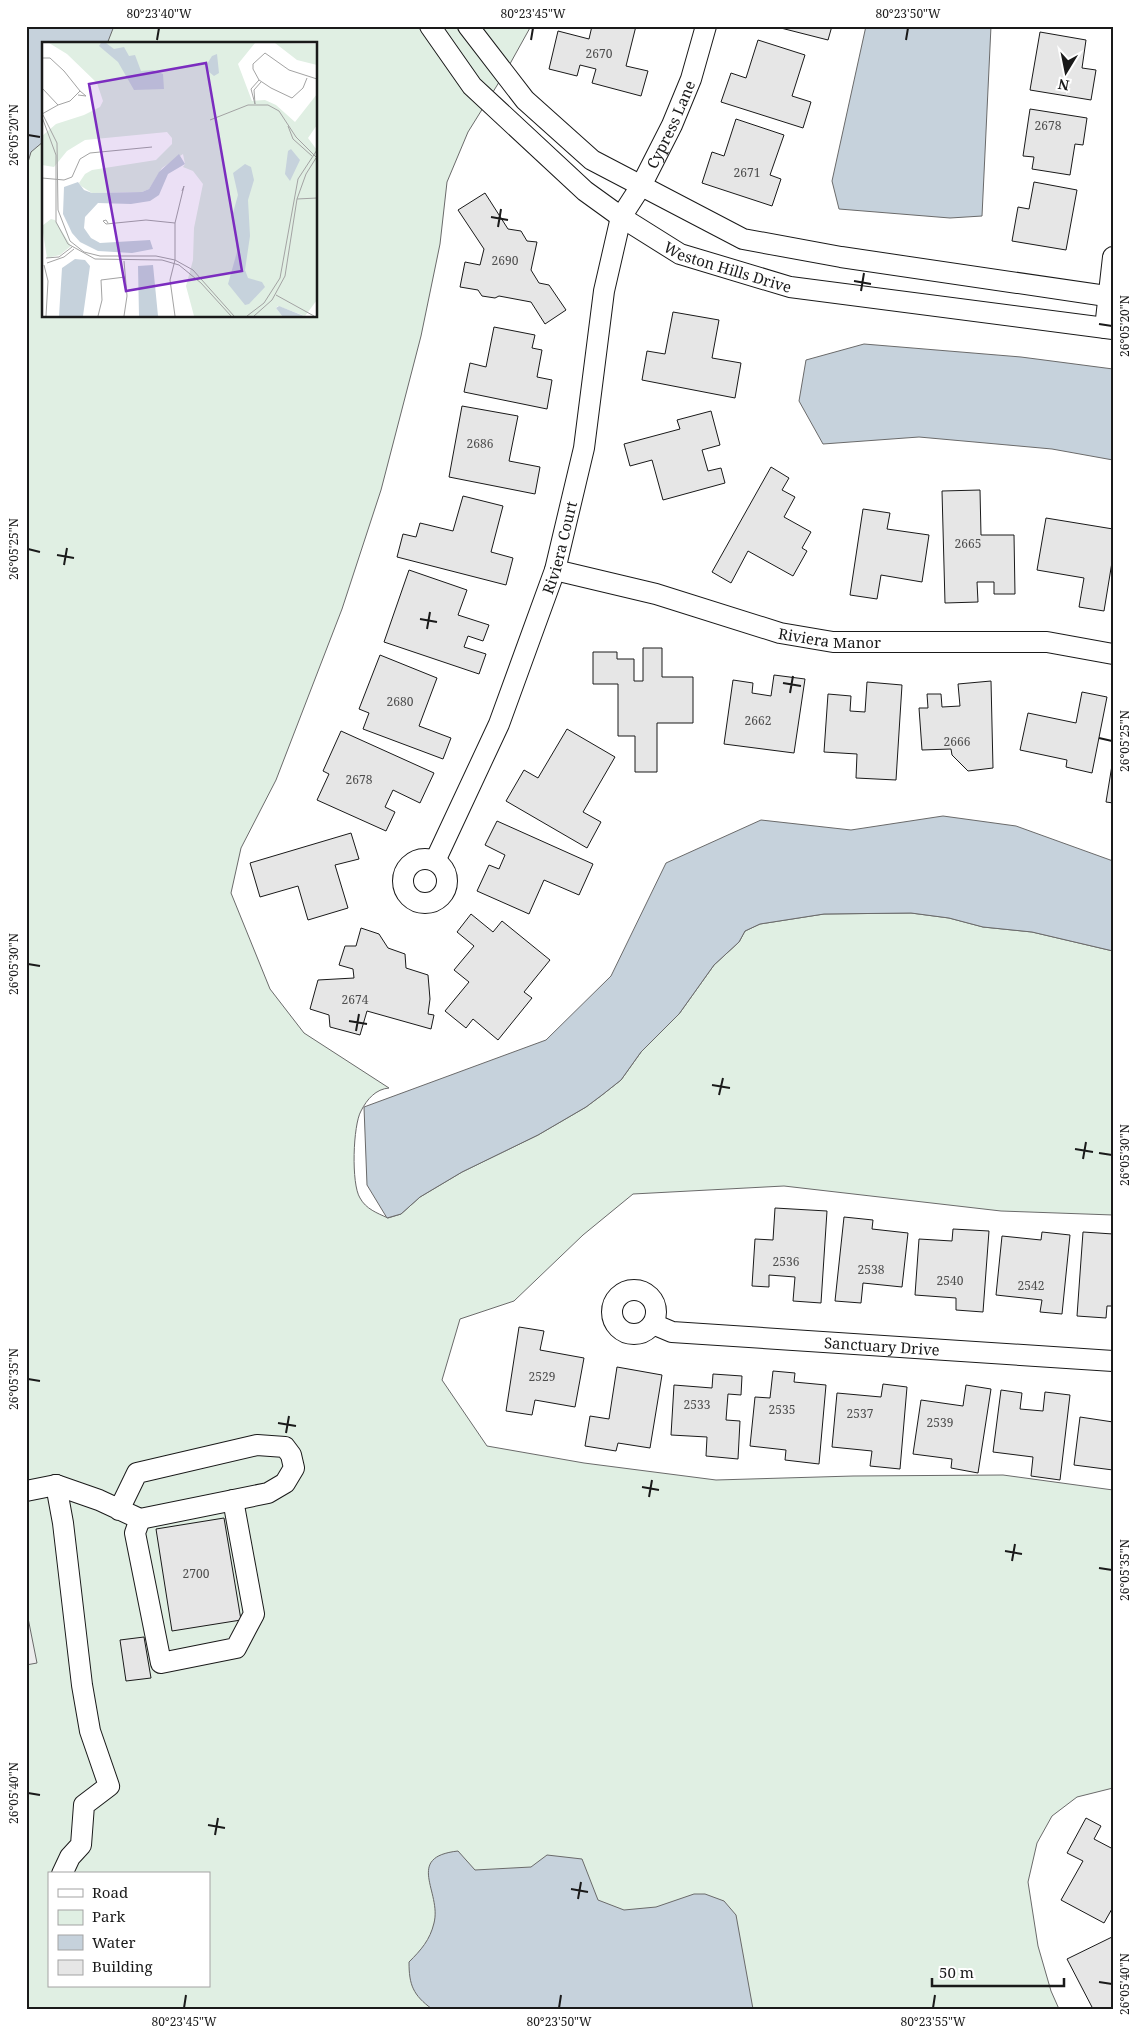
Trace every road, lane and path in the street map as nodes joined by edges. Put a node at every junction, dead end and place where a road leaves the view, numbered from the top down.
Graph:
1 (430, 26) edge
2 (468, 26) edge
3 (706, 26) edge
4 (641, 186) junction
5 (621, 217) junction
6 (1113, 257) edge
7 (1110, 297) edge
8 (1109, 329) edge
9 (555, 570) junction
10 (1113, 654) edge
11 (434, 861) dead end
12 (654, 1324) dead end
13 (1113, 1361) edge
14 (56, 1485) junction
15 (26, 1491) edge
16 (233, 1500) junction
17 (119, 1510) junction
18 (140, 1518) junction
19 (63, 1872) edge

1 - 5 street, Weston Hills Drive
2 - 4 street, Weston Hills Drive
3 - 4 street, Cypress Lane
4 - 5 street, Cypress Lane
4 - 7 street, Weston Hills Drive
5 - 8 street, Weston Hills Drive
5 - 9 street, Riviera Court
6 - 7 street
7 - 8 street
9 - 10 street, Riviera Manor
9 - 11 street, Riviera Court
12 - 13 street, Sanctuary Drive
14 - 15 street
14 - 17 street
14 - 19 street
16 - 17 street
16 - 18 street
16 - 18 street
17 - 18 street

